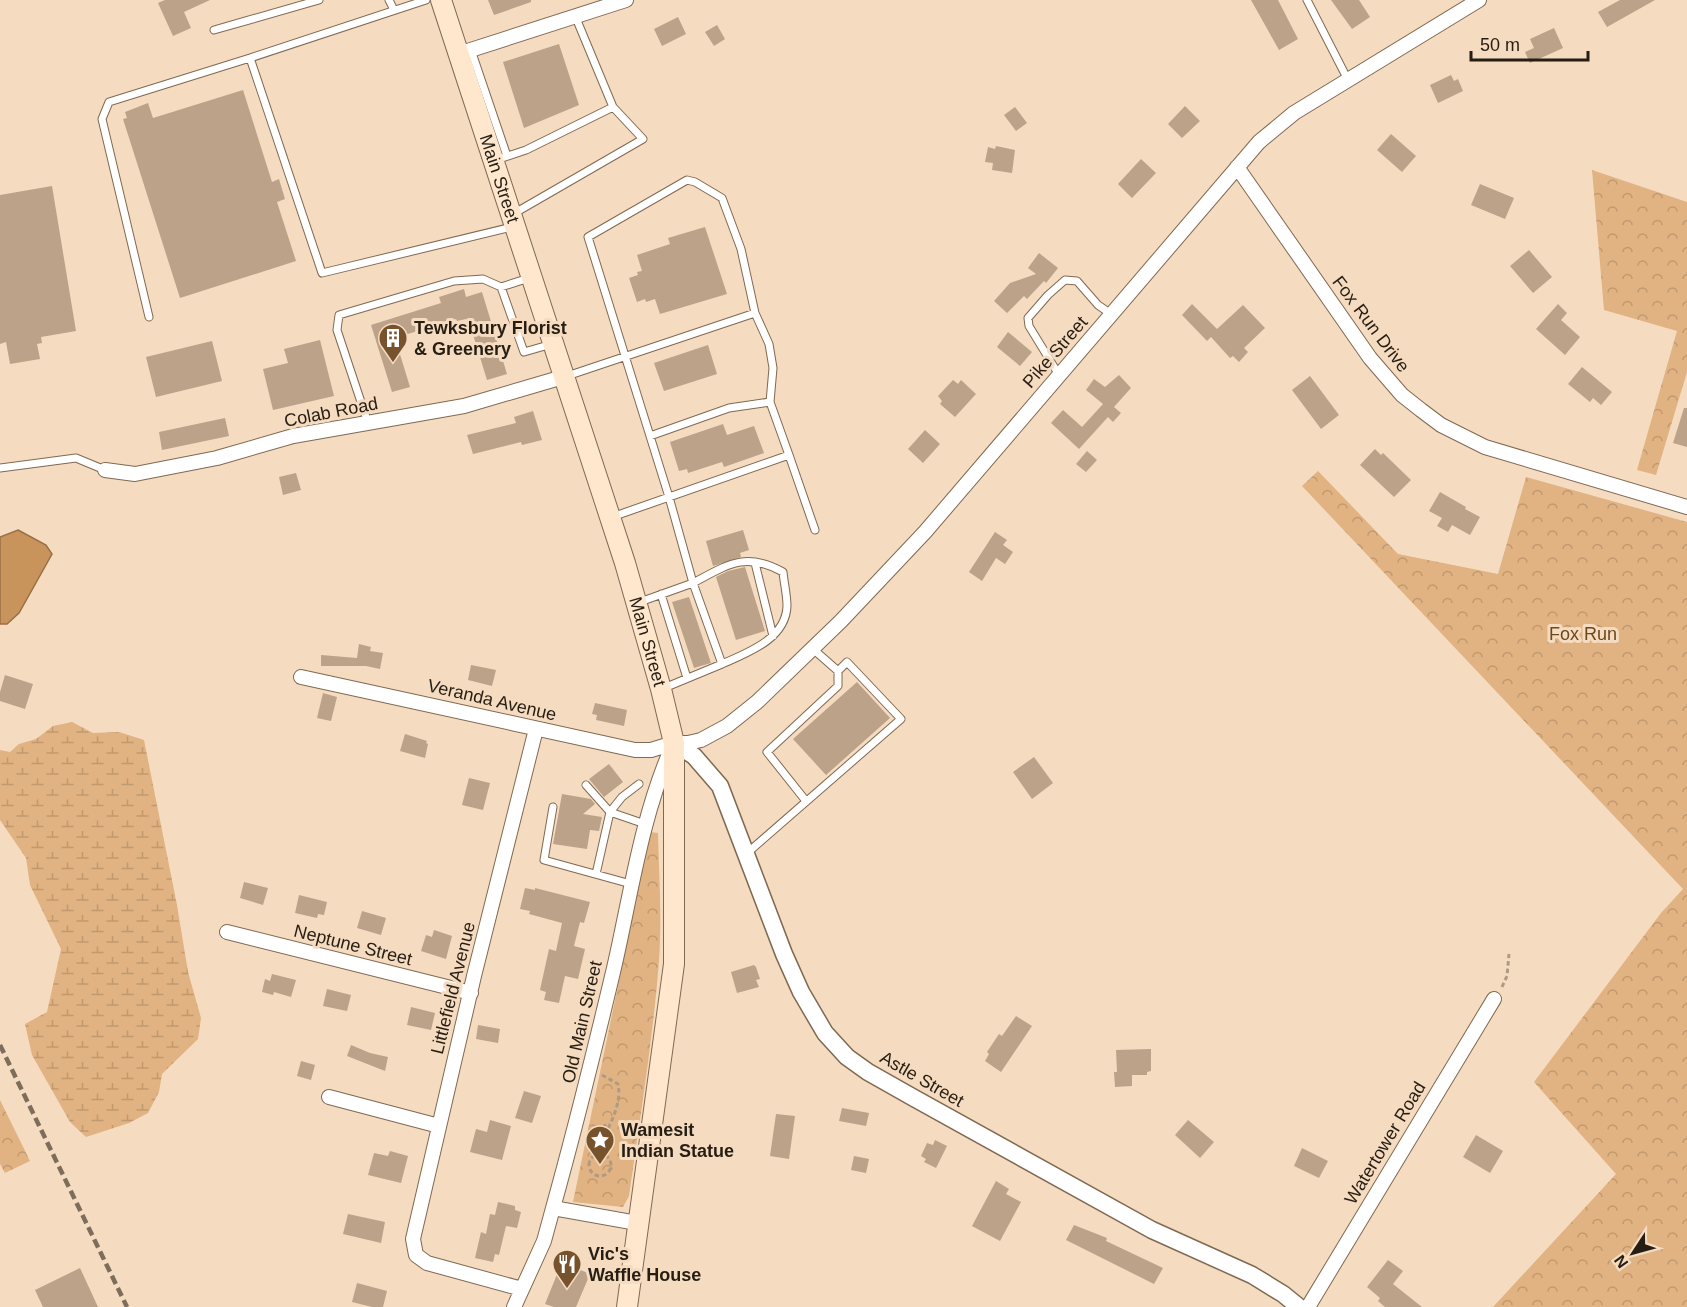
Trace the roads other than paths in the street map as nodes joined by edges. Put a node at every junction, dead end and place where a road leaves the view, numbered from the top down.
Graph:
1 (319, 0) edge
2 (389, 0) edge
3 (426, 0) edge
4 (441, 0) edge
5 (1307, 0) edge
6 (1479, 0) edge
7 (619, 1) edge
8 (394, 10) junction
9 (576, 18) junction
10 (214, 30) dead end
11 (465, 52) junction
12 (250, 58) junction
13 (1348, 80) junction
14 (614, 107) junction
15 (500, 158) junction
16 (1237, 167) junction
17 (513, 221) junction
18 (531, 277) junction
19 (501, 287) junction
20 (755, 313) junction
21 (1111, 314) junction
22 (149, 317) dead end
23 (552, 344) junction
24 (625, 356) junction
25 (1059, 375) junction
26 (563, 377) junction
27 (770, 402) junction
28 (368, 423) junction
29 (650, 436) junction
30 (789, 455) junction
31 (0, 468) edge
32 (105, 470) joint
33 (669, 497) junction
34 (1687, 507) edge
35 (610, 518) junction
36 (815, 531) dead end
37 (755, 563) junction
38 (693, 583) junction
39 (661, 594) junction
40 (636, 603) junction
41 (773, 636) junction
42 (813, 649) junction
43 (722, 664) junction
44 (838, 671) junction
45 (301, 677) dead end
46 (687, 678) junction
47 (661, 689) junction
48 (536, 729) junction
49 (674, 743) junction
50 (639, 784) dead end
51 (586, 785) dead end
52 (806, 801) junction
53 (553, 807) dead end
54 (610, 812) junction
55 (645, 824) junction
56 (746, 854) junction
57 (596, 874) junction
58 (631, 884) junction
59 (227, 932) dead end
60 (471, 993) junction
61 (1494, 999) road end
62 (329, 1097) dead end
63 (439, 1126) junction
64 (554, 1208) junction
65 (637, 1223) junction
66 (522, 1289) junction
67 (514, 1307) edge
68 (627, 1307) edge
69 (1299, 1307) edge
70 (1308, 1307) edge

1 - 10 lane
2 - 8 lane
3 - 8 lane
4 - 11 main road, Main Street
5 - 13 lane
6 - 13 street, Pike Street
7 - 9 street
8 - 12 lane
9 - 11 street
9 - 14 lane
11 - 15 main road, Main Street
12 - 17 lane
12 - 22 lane
13 - 16 street, Pike Street
14 - 15 lane
14 - 17 lane
15 - 17 main road, Main Street
16 - 21 street, Pike Street
16 - 34 street, Fox Run Drive
17 - 18 main road, Main Street
18 - 19 lane
18 - 23 main road, Main Street
19 - 23 lane
19 - 28 lane
20 - 24 lane
20 - 24 lane
20 - 27 lane
21 - 25 street, Pike Street
21 - 25 lane
23 - 26 main road, Main Street
24 - 26 lane
24 - 29 lane
25 - 42 street, Pike Street
26 - 28 street, Colab Road
26 - 35 main road, Main Street
27 - 29 lane
27 - 30 lane
28 - 32 street, Colab Road
29 - 33 lane
30 - 33 lane
30 - 36 lane
31 - 32 lane
33 - 35 lane
33 - 38 lane
35 - 40 main road, Main Street
37 - 38 lane
37 - 41 lane
37 - 41 lane
38 - 39 lane
38 - 43 lane
39 - 40 lane
39 - 46 lane
40 - 47 main road, Main Street
41 - 43 lane
42 - 44 lane
42 - 49 street, Pike Street
43 - 46 lane
44 - 52 lane
44 - 52 lane
45 - 48 street, Veranda Avenue
46 - 47 lane
47 - 49 main road, Main Street
48 - 49 street, Veranda Avenue
48 - 60 street, Littlefield Avenue
49 - 55 street, Old Main Street
49 - 56 street, Astle Street
49 - 65 main road, Main Street
50 - 54 lane
51 - 54 lane
52 - 56 lane
53 - 57 lane
54 - 55 lane
54 - 57 lane
55 - 58 street, Old Main Street
56 - 69 street, Astle Street
57 - 58 lane
58 - 64 street, Old Main Street
59 - 60 street, Neptune Street
60 - 63 street, Littlefield Avenue
61 - 70 street, Watertower Road
62 - 63 street
63 - 66 street, Littlefield Avenue
64 - 65 street
64 - 66 street, Old Main Street
65 - 68 main road, Main Street
66 - 67 street, Old Main Street

